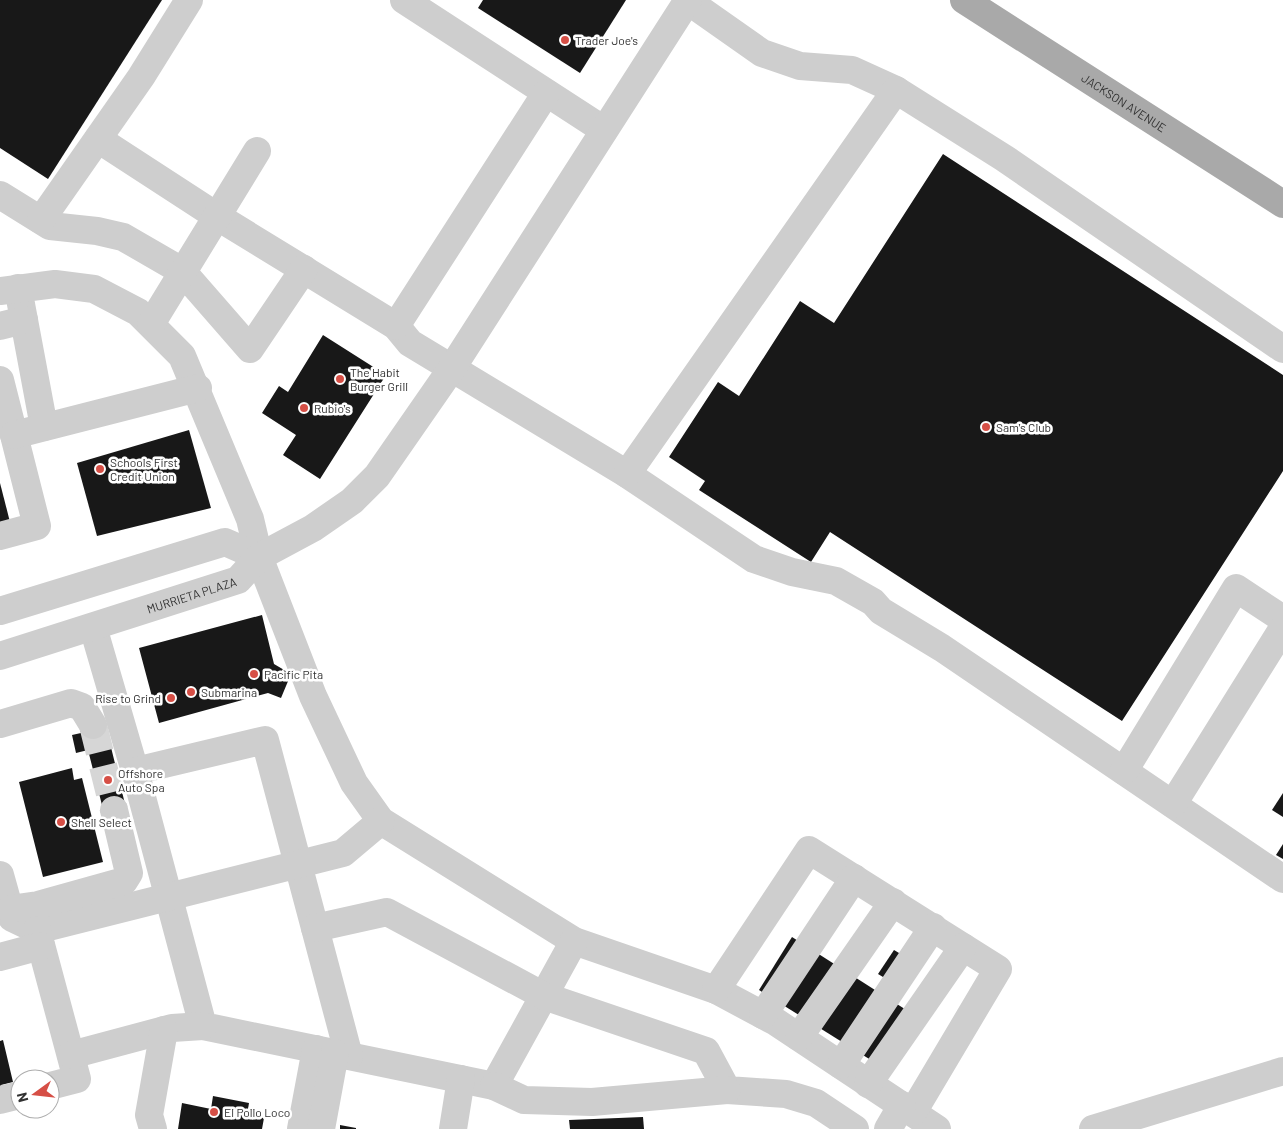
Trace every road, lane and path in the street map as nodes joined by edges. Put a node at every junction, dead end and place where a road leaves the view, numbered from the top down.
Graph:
1 (189, 0) edge
2 (404, 0) edge
3 (688, 0) edge
4 (964, 0) edge
5 (896, 90) junction
6 (546, 93) junction
7 (604, 130) junction
8 (98, 139) junction
9 (257, 151) dead end
10 (0, 195) edge
11 (1283, 204) edge
12 (218, 217) junction
13 (41, 220) junction
14 (304, 269) junction
15 (182, 271) junction
16 (5, 288) edge
17 (12, 323) edge
18 (151, 324) junction
19 (396, 326) junction
20 (1283, 349) edge
21 (452, 368) junction
22 (0, 380) edge
23 (198, 388) junction
24 (44, 427) junction
25 (14, 435) junction
26 (627, 474) junction
27 (0, 536) edge
28 (259, 557) junction
29 (0, 611) edge
30 (1283, 619) edge
31 (93, 627) junction
32 (1283, 628) edge
33 (0, 656) edge
34 (0, 724) edge
35 (93, 726) tunnel mouth
36 (135, 771) junction
37 (1124, 771) junction
38 (1173, 804) junction
39 (114, 810) tunnel mouth
40 (381, 821) junction
41 (298, 864) junction
42 (0, 878) edge
43 (854, 878) junction
44 (1283, 879) edge
45 (168, 896) junction
46 (893, 902) junction
47 (10, 909) junction
48 (933, 927) junction
49 (315, 928) junction
50 (39, 938) junction
51 (574, 941) junction
52 (963, 947) junction
53 (0, 957) edge
54 (716, 990) junction
55 (544, 996) junction
56 (763, 1015) junction
57 (203, 1026) junction
58 (164, 1030) junction
59 (799, 1038) junction
60 (333, 1053) junction
61 (841, 1065) junction
62 (74, 1067) junction
63 (1283, 1071) edge
64 (60, 1078) edge
65 (462, 1079) junction
66 (868, 1084) junction
67 (494, 1086) junction
68 (727, 1090) junction
69 (907, 1109) junction
70 (153, 1129) edge
71 (301, 1129) edge
72 (321, 1129) edge
73 (453, 1129) edge
74 (855, 1129) edge
75 (888, 1129) edge
76 (937, 1129) edge
77 (1092, 1129) edge

1 - 8 street
2 - 6 street
3 - 5 street
3 - 7 street, MURRIETA PLAZA
4 - 11 main road, JACKSON AVENUE
5 - 20 street
5 - 26 street
6 - 7 street
6 - 19 street
7 - 21 street, MURRIETA PLAZA
8 - 12 street
8 - 13 street
9 - 12 street
10 - 13 street
12 - 14 street
12 - 15 street
13 - 15 street
14 - 15 street
14 - 19 street
15 - 18 street
16 - 17 street
16 - 18 street
17 - 24 street
18 - 23 street
19 - 21 street
21 - 26 street
21 - 28 street, MURRIETA PLAZA
22 - 25 street
23 - 24 street
23 - 28 street
24 - 25 street
25 - 27 street
26 - 37 street
28 - 29 street
28 - 31 street, MURRIETA PLAZA
28 - 40 street
30 - 37 street
31 - 33 street, MURRIETA PLAZA
31 - 36 street
32 - 38 street
34 - 35 street
36 - 41 street
36 - 45 street
37 - 38 street
38 - 44 street
39 - 47 street
40 - 41 street
40 - 51 street
41 - 45 street
41 - 49 street
42 - 47 street
43 - 46 street
43 - 54 street
43 - 56 street
45 - 50 street
45 - 57 street
46 - 48 street
46 - 59 street
47 - 50 street
48 - 52 street
48 - 61 street
49 - 55 street
49 - 60 street
50 - 53 street
50 - 62 street
51 - 54 street
51 - 55 street
52 - 66 street
52 - 69 street
54 - 56 street
55 - 67 street
55 - 68 street
56 - 59 street
57 - 58 street
57 - 60 street
58 - 62 street
58 - 70 street
59 - 61 street
60 - 65 street
60 - 71 street
60 - 72 street
61 - 66 street
62 - 64 street
63 - 77 street
65 - 67 street
65 - 73 street
66 - 69 street
67 - 68 street
68 - 74 street
69 - 75 street
69 - 76 street

